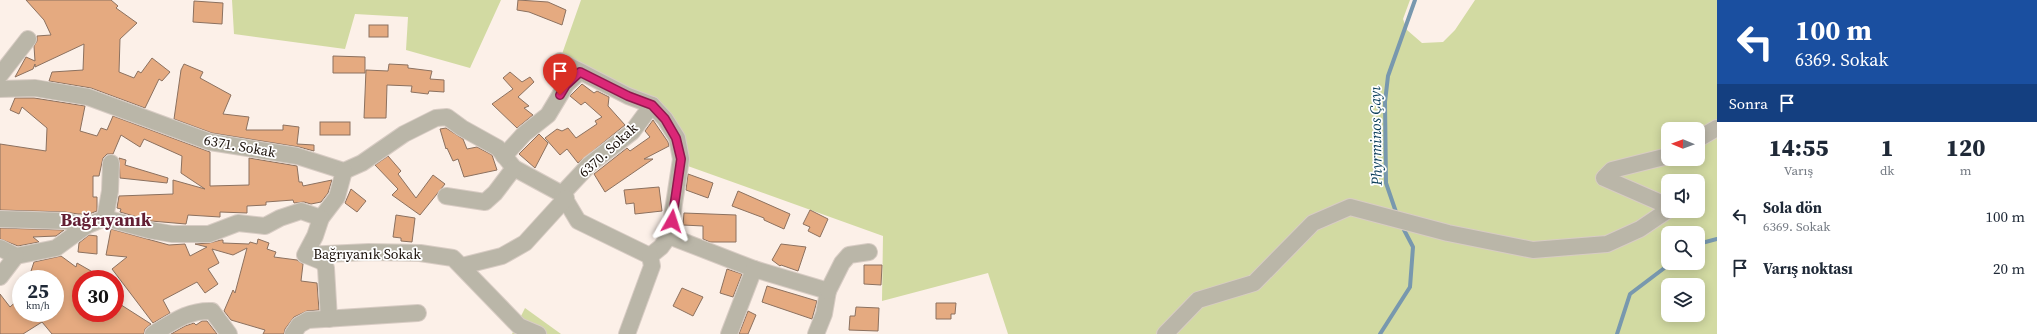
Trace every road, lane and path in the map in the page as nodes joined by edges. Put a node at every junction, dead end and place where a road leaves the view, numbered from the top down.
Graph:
1 (28, 38) dead end
2 (560, 61) dead end
3 (580, 72) junction
4 (0, 75) edge
5 (0, 89) edge
6 (652, 105) junction
7 (1717, 128) edge
8 (1705, 135) edge
9 (1661, 158) edge
10 (509, 162) junction
11 (111, 163) dead end
12 (344, 171) junction
13 (446, 196) dead end
14 (564, 196) junction
15 (1661, 203) edge
16 (1661, 215) edge
17 (0, 218) edge
18 (105, 218) junction
19 (321, 218) junction
20 (86, 226) junction
21 (669, 236) junction
22 (0, 248) edge
23 (869, 252) dead end
24 (305, 254) junction
25 (16, 256) junction
26 (650, 256) junction
27 (462, 266) junction
28 (754, 269) junction
29 (0, 277) edge
30 (828, 291) junction
31 (418, 312) dead end
32 (328, 319) junction
33 (153, 334) edge
34 (229, 334) edge
35 (293, 334) edge
36 (538, 334) edge
37 (627, 334) edge
38 (729, 334) edge
39 (816, 334) edge
40 (1165, 334) edge

1 - 4 street
2 - 3 street
3 - 6 street
3 - 10 street
5 - 12 street, 6371. Sokak
6 - 14 street, 6370. Sokak
6 - 21 street
7 - 8 street
9 - 15 street
10 - 12 street
10 - 13 street
10 - 14 street
11 - 18 street
12 - 19 street, Bağrıyanık Sokak
14 - 26 street
14 - 27 street, 6370. Sokak
16 - 40 street
17 - 20 street
18 - 19 street
18 - 20 street
19 - 24 street, Bağrıyanık Sokak
20 - 25 street
21 - 26 street
21 - 28 street
22 - 25 street
23 - 30 street
24 - 27 street, Bağrıyanık Sokak
24 - 32 street
25 - 29 street
26 - 37 street
27 - 36 street, Bağrıyanık Sokak
28 - 30 street
28 - 38 street
30 - 39 street
31 - 32 street
32 - 35 street
33 - 34 street

